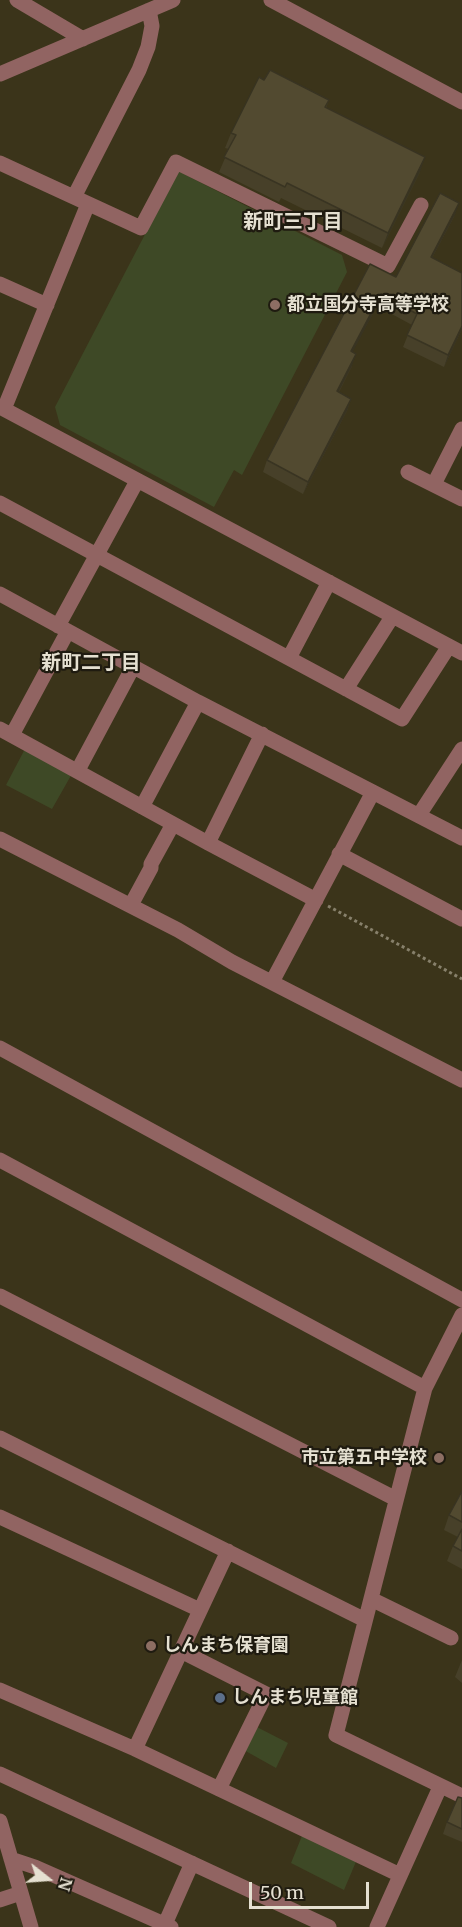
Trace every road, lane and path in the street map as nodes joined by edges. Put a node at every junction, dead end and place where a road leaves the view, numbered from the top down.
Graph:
1 (17, 0) edge
2 (173, 0) edge
3 (271, 0) edge
4 (149, 10) junction
5 (83, 39) junction
6 (0, 74) edge
7 (462, 102) edge
8 (0, 162) edge
9 (75, 195) junction
10 (88, 204) junction
11 (421, 205) dead end
12 (0, 284) edge
13 (47, 305) junction
14 (2, 408) edge
15 (462, 429) edge
16 (408, 472) dead end
17 (137, 481) junction
18 (434, 484) junction
19 (462, 499) edge
20 (0, 503) edge
21 (98, 554) junction
22 (329, 582) junction
23 (0, 594) edge
24 (392, 616) junction
25 (63, 629) junction
26 (455, 650) edge
27 (289, 658) junction
28 (133, 667) junction
29 (346, 689) junction
30 (198, 702) junction
31 (6, 732) edge
32 (262, 734) junction
33 (462, 749) edge
34 (78, 770) junction
35 (373, 792) junction
36 (142, 807) junction
37 (419, 815) junction
38 (173, 824) junction
39 (462, 838) edge
40 (0, 839) edge
41 (208, 843) junction
42 (339, 854) junction
43 (316, 900) junction
44 (131, 905) junction
45 (462, 919) edge
46 (462, 979) edge
47 (272, 982) junction
48 (0, 1048) edge
49 (462, 1080) edge
50 (0, 1160) edge
51 (0, 1296) edge
52 (462, 1299) edge
53 (462, 1315) edge
54 (456, 1342) edge
55 (425, 1388) junction
56 (0, 1438) edge
57 (396, 1499) junction
58 (0, 1517) edge
59 (228, 1551) junction
60 (371, 1599) junction
61 (200, 1610) junction
62 (365, 1620) junction
63 (451, 1638) dead end
64 (181, 1651) junction
65 (0, 1690) edge
66 (135, 1749) junction
67 (0, 1774) edge
68 (440, 1786) junction
69 (219, 1789) junction
70 (462, 1796) edge
71 (0, 1821) edge
72 (11, 1859) junction
73 (192, 1863) junction
74 (400, 1875) junction
75 (21, 1893) junction
76 (0, 1900) edge
77 (168, 1926) edge
78 (31, 1927) edge
79 (329, 1927) edge
80 (377, 1927) edge

1 - 5 street
2 - 4 street
3 - 7 street
4 - 5 street
4 - 9 street
5 - 6 street
8 - 9 street
9 - 10 street
10 - 11 street
10 - 13 street
12 - 13 street
13 - 14 street
14 - 17 street
15 - 18 street
16 - 18 street
17 - 21 street
17 - 22 street
18 - 19 street
20 - 21 street
21 - 25 street
21 - 27 street
22 - 24 street
22 - 27 street
23 - 25 street
24 - 26 street
24 - 29 street
25 - 28 street
25 - 31 street
26 - 29 street
27 - 29 street
28 - 30 street
28 - 34 street
30 - 32 street
30 - 36 street
31 - 34 street
32 - 35 street
32 - 41 street
33 - 37 street
34 - 36 street
35 - 37 street
35 - 42 street
36 - 38 street
37 - 39 street
38 - 41 street
38 - 44 street
40 - 44 street
41 - 43 street
42 - 43 street
42 - 45 street
43 - 46 path
43 - 47 street
44 - 47 street
47 - 49 street
48 - 52 street
50 - 55 street
51 - 57 street
53 - 54 street
54 - 55 street
55 - 57 street
56 - 59 street
57 - 60 street
58 - 61 street
59 - 61 street
59 - 62 street
60 - 62 street
60 - 63 street
61 - 64 street
62 - 68 street
64 - 66 street
64 - 69 street
65 - 66 street
66 - 69 street
67 - 73 street
68 - 70 street
68 - 74 street
69 - 74 street
71 - 72 street
72 - 75 street
72 - 77 street
73 - 77 street
73 - 79 street
74 - 80 street
75 - 76 street
75 - 78 street

